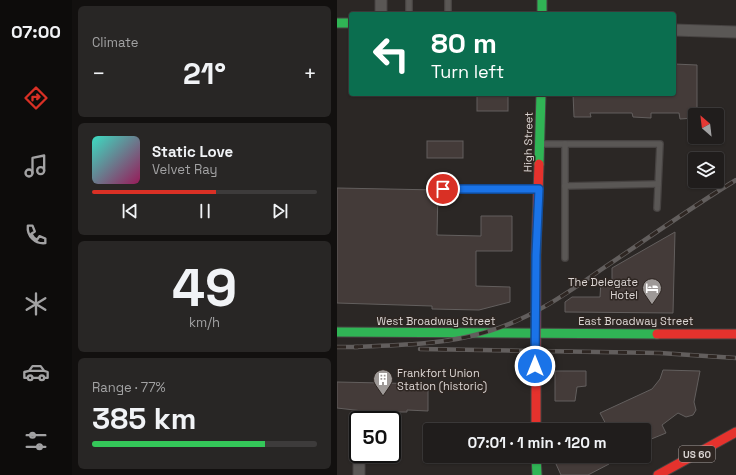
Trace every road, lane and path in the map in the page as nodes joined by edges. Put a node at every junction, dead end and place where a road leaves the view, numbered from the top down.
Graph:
1 (381, 0) edge
2 (409, 0) edge
3 (448, 0) edge
4 (542, 0) edge
5 (381, 12) edge
6 (409, 12) edge
7 (448, 12) edge
8 (542, 12) edge
9 (337, 23) edge
10 (349, 23) edge
11 (676, 30) edge
12 (736, 32) edge
13 (541, 96) edge
14 (540, 144) junction
15 (565, 144) junction
16 (658, 184) junction
17 (565, 186) junction
18 (443, 189) dead end
19 (539, 189) junction
20 (657, 208) dead end
21 (565, 258) dead end
22 (337, 332) edge
23 (536, 333) junction
24 (736, 334) edge
25 (536, 423) edge
26 (736, 432) edge
27 (359, 463) edge
28 (536, 463) edge
29 (359, 475) edge
30 (537, 475) edge
31 (658, 475) edge

1 - 5 street
2 - 6 lane
3 - 7 lane
4 - 8 main road
9 - 10 main road
11 - 12 street
13 - 14 main road, High Street
14 - 15 lane
14 - 19 main road, High Street
15 - 16 lane
15 - 17 lane
16 - 17 lane
16 - 20 lane
17 - 21 lane
18 - 19 lane
19 - 23 main road, High Street
22 - 23 main road, West Broadway Street
23 - 24 main road, East Broadway Street
23 - 25 main road, High Street
26 - 31 main road, US 60
27 - 29 street
28 - 30 main road

